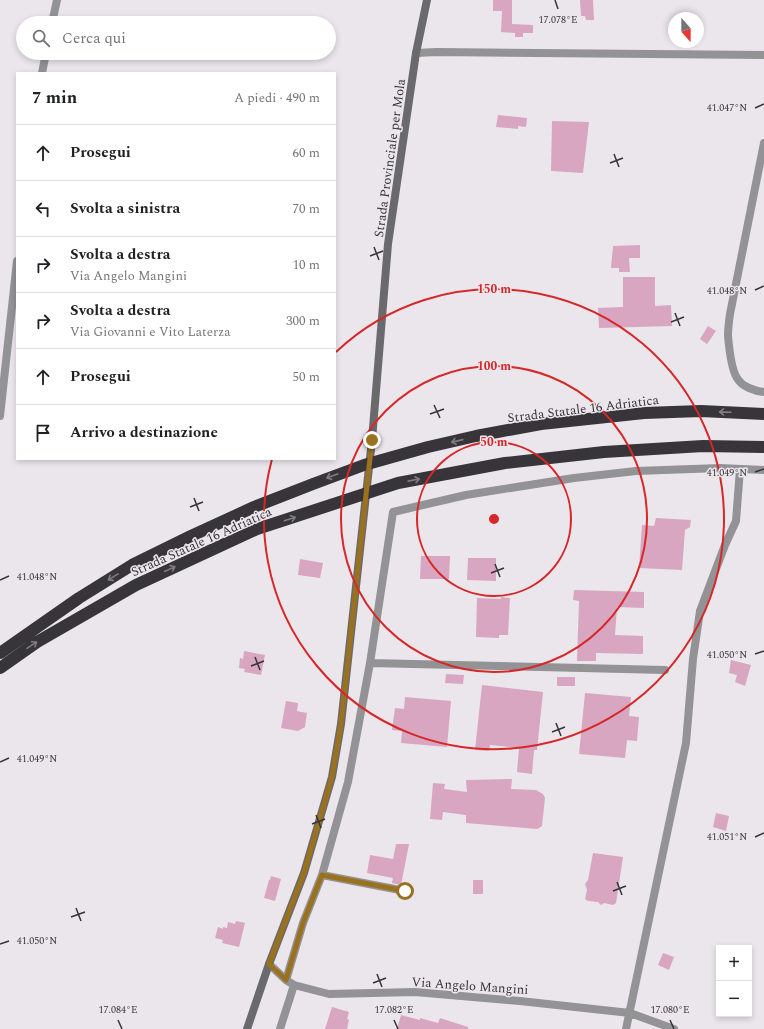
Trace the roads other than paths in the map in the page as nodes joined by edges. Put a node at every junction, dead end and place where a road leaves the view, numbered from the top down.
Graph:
1 (57, 0) edge
2 (427, 0) edge
3 (54, 16) edge
4 (416, 53) junction
5 (764, 55) edge
6 (45, 60) edge
7 (42, 72) edge
8 (764, 143) edge
9 (16, 270) edge
10 (764, 392) edge
11 (764, 414) edge
12 (0, 416) edge
13 (764, 447) edge
14 (740, 469) junction
15 (764, 470) edge
16 (0, 653) edge
17 (370, 663) junction
18 (0, 668) edge
19 (665, 670) dead end
20 (322, 875) junction
21 (405, 891) dead end
22 (269, 964) junction
23 (286, 980) junction
24 (294, 985) junction
25 (630, 1013) junction
26 (248, 1029) edge
27 (280, 1029) edge
28 (626, 1029) edge
29 (674, 1029) edge

1 - 3 street
2 - 4 street, Strada Provinciale per Mola
4 - 5 street
4 - 22 street, Strada Provinciale per Mola
6 - 7 street
8 - 10 street
9 - 12 street
11 -> 16 highway, Strada Statale 16 Adriatica
18 -> 13 highway, Strada Statale 16 Adriatica
14 - 15 street
14 - 17 street
14 - 25 street
17 - 19 street
17 - 20 street
20 - 21 street
20 - 23 street
22 - 23 street, Via Angelo Mangini
22 - 26 street, Strada Provinciale per Mola
23 - 24 street, Via Angelo Mangini
24 - 25 street, Via Angelo Mangini
24 - 27 street
25 - 28 street
25 - 29 street, Via Angelo Mangini

